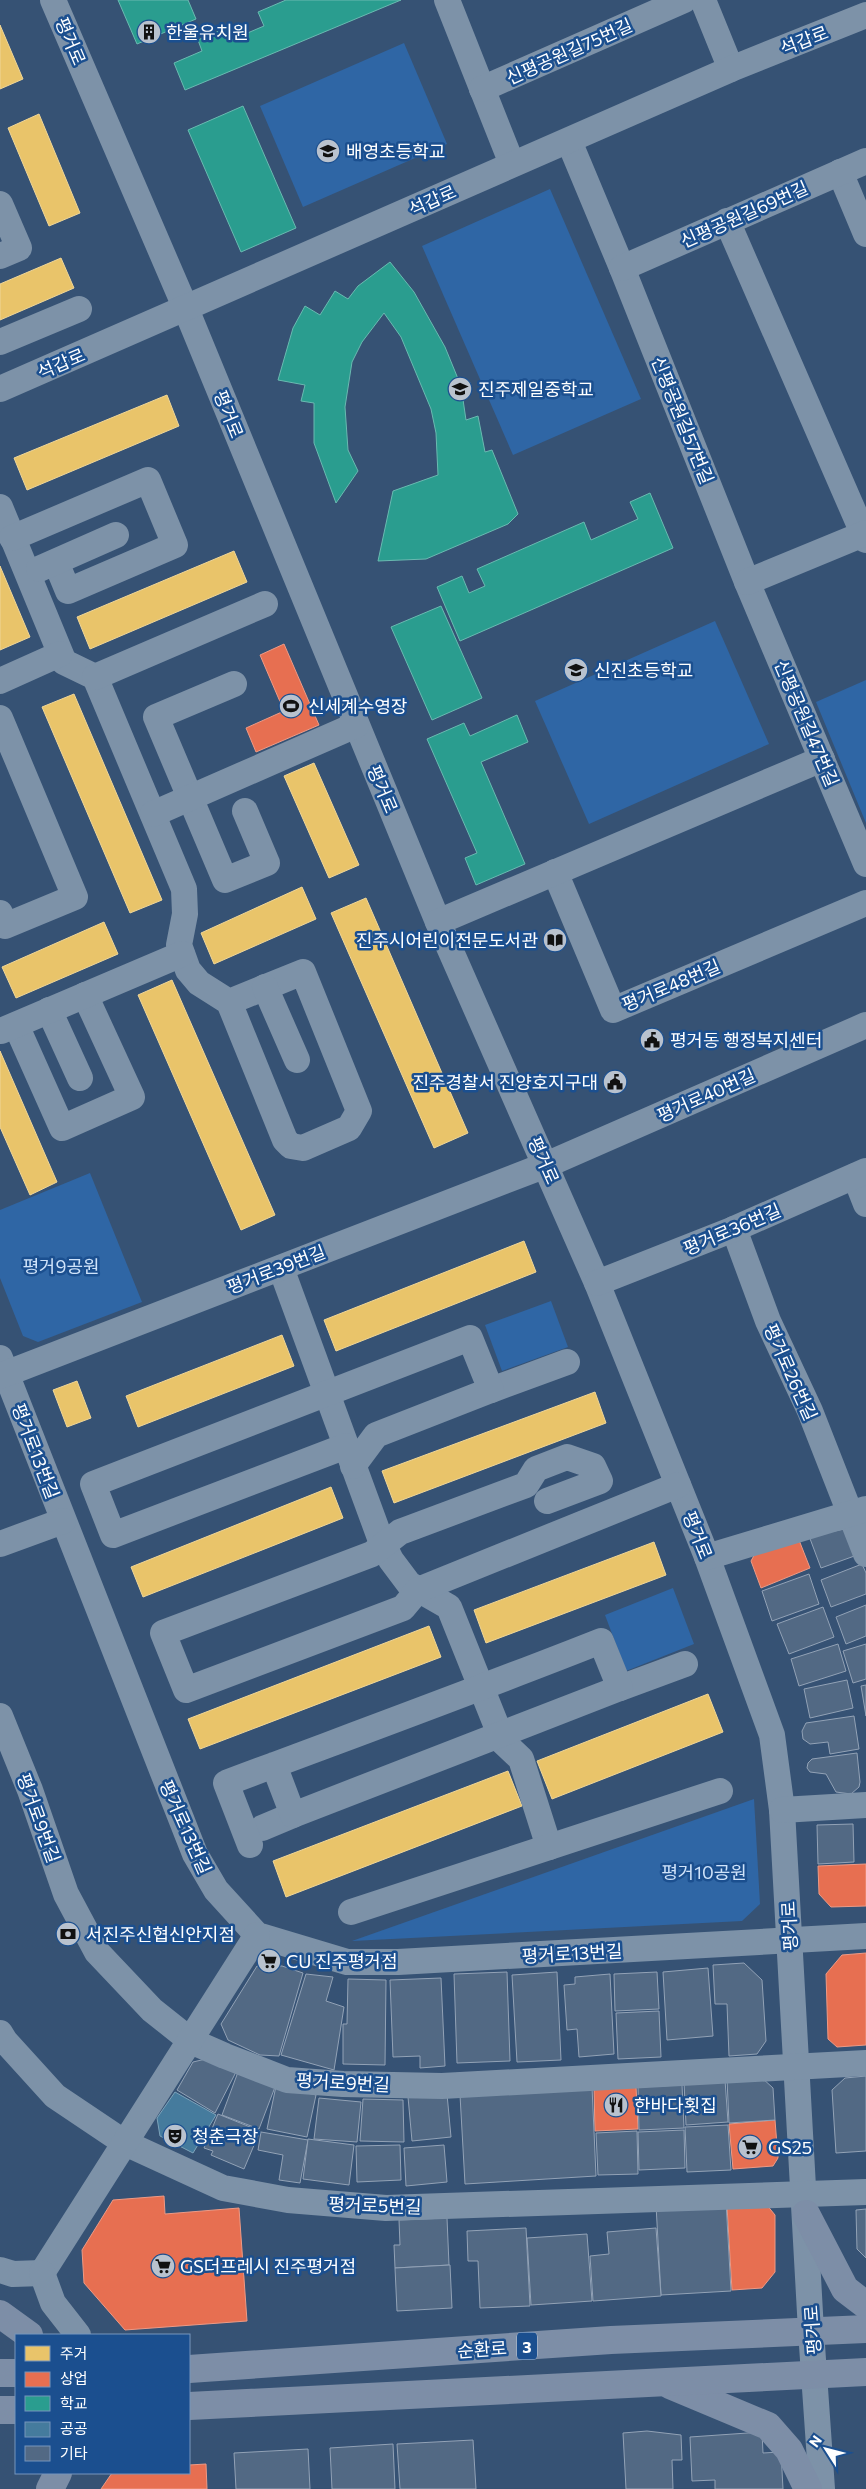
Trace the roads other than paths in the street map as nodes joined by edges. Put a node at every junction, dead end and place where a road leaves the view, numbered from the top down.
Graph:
1 (53, 0) edge
2 (447, 0) edge
3 (684, 0) edge
4 (703, 0) edge
5 (866, 15) edge
6 (731, 69) junction
7 (482, 89) junction
8 (568, 141) junction
9 (866, 161) edge
10 (512, 164) junction
11 (840, 172) junction
12 (0, 204) edge
13 (727, 221) junction
14 (866, 234) edge
15 (0, 256) edge
16 (622, 268) junction
17 (79, 309) dead end
18 (186, 309) junction
19 (0, 342) edge
20 (0, 389) edge
21 (0, 507) edge
22 (116, 535) dead end
23 (865, 535) edge
24 (12, 538) junction
25 (56, 562) junction
26 (28, 574) junction
27 (747, 582) junction
28 (265, 604) dead end
29 (60, 654) junction
30 (95, 677) junction
31 (0, 681) edge
32 (234, 684) dead end
33 (0, 718) edge
34 (356, 725) junction
35 (822, 759) junction
36 (190, 798) junction
37 (245, 811) dead end
38 (153, 814) junction
39 (866, 864) edge
40 (555, 872) junction
41 (866, 902) edge
42 (0, 913) edge
43 (438, 922) junction
44 (182, 954) junction
45 (265, 987) junction
46 (85, 995) junction
47 (229, 1002) junction
48 (50, 1010) junction
49 (866, 1025) edge
50 (8, 1028) edge
51 (297, 1060) dead end
52 (80, 1078) dead end
53 (546, 1165) junction
54 (861, 1174) edge
55 (866, 1204) edge
56 (734, 1229) junction
57 (281, 1268) junction
58 (597, 1283) junction
59 (568, 1362) dead end
60 (2, 1369) edge
61 (491, 1390) junction
62 (327, 1394) junction
63 (350, 1456) junction
64 (678, 1485) junction
65 (547, 1501) dead end
66 (858, 1511) edge
67 (63, 1521) junction
68 (0, 1544) edge
69 (384, 1545) junction
70 (866, 1554) edge
71 (707, 1557) junction
72 (418, 1590) junction
73 (685, 1664) dead end
74 (481, 1688) junction
75 (620, 1688) junction
76 (0, 1716) edge
77 (499, 1735) junction
78 (274, 1765) junction
79 (720, 1791) dead end
80 (866, 1804) edge
81 (782, 1810) junction
82 (293, 1815) junction
83 (549, 1847) junction
84 (351, 1912) dead end
85 (257, 1934) junction
86 (866, 1936) edge
87 (790, 1940) junction
88 (0, 2034) edge
89 (190, 2041) junction
90 (866, 2063) edge
91 (797, 2067) junction
92 (126, 2143) junction
93 (866, 2192) edge
94 (805, 2205) junction
95 (0, 2270) edge
96 (42, 2273) junction
97 (866, 2304) edge
98 (0, 2314) edge
99 (866, 2329) edge
100 (811, 2331) junction
101 (28, 2334) edge
102 (77, 2334) edge
103 (190, 2369) edge
104 (866, 2372) edge
105 (0, 2373) edge
106 (15, 2373) edge
107 (815, 2375) junction
108 (664, 2382) junction
109 (190, 2406) edge
110 (0, 2410) edge
111 (15, 2410) edge
112 (58, 2474) edge
113 (50, 2489) edge
114 (808, 2489) edge
115 (822, 2489) edge

1 - 18 street, 평거로
2 - 7 street
3 - 7 street, 신평공원길75번길
4 - 6 street
5 - 6 street, 석갑로
6 - 8 street, 석갑로
7 - 10 street
8 - 10 street, 석갑로
8 - 16 street, 신평공원길57번길
9 - 11 street, 신평공원길69번길
10 - 18 street, 석갑로
11 - 13 street, 신평공원길69번길
11 - 14 street
12 - 15 street
13 - 16 street, 신평공원길69번길
13 - 23 street
16 - 27 street, 신평공원길57번길
17 - 19 street
18 - 20 street, 석갑로
18 - 34 street, 평거로
21 - 24 street
22 - 25 street
23 - 27 street
24 - 25 street
24 - 26 street
25 - 26 street
26 - 29 street
27 - 35 street, 신평공원길47번길
28 - 30 street
29 - 30 street
29 - 31 street
30 - 38 street
32 - 36 street
33 - 42 street
34 - 36 street
34 - 43 street, 평거로
35 - 39 street, 신평공원길47번길
35 - 40 street
36 - 37 street
36 - 38 street
38 - 44 street
40 - 41 street, 평거로48번길
40 - 43 street
43 - 53 street, 평거로
44 - 46 street
44 - 47 street
45 - 47 street
45 - 47 street
45 - 51 street
46 - 48 street
46 - 50 street
48 - 50 street
48 - 52 street
49 - 53 street, 평거로40번길
53 - 57 street, 평거로39번길
53 - 58 street, 평거로
54 - 55 street
54 - 56 street, 평거로36번길
56 - 58 street, 평거로36번길
56 - 66 street, 평거로26번길
57 - 60 street, 평거로39번길
57 - 62 street
58 - 64 street, 평거로
59 - 61 street
60 - 67 street, 평거로13번길
61 - 62 street
61 - 63 street
62 - 63 street
62 - 63 street
63 - 69 street
64 - 71 street, 평거로
64 - 72 street
65 - 69 street
66 - 70 street, 평거로26번길
66 - 71 street
67 - 68 street
67 - 85 street, 평거로13번길
69 - 72 street
69 - 72 street
71 - 81 street, 평거로
72 - 74 street
73 - 75 street
74 - 75 street
74 - 77 street
74 - 78 street
75 - 77 street
76 - 89 street, 평거로9번길
77 - 82 street
77 - 83 street
78 - 82 street
78 - 82 street
79 - 83 street
80 - 81 street
81 - 87 street, 평거로
83 - 84 street
85 - 87 street, 평거로13번길
85 - 89 street
86 - 87 street, 평거로13번길
87 - 91 street, 평거로
88 - 92 street, 평거로5번길
89 - 91 street, 평거로9번길
89 - 92 street
90 - 91 street, 평거로9번길
91 - 94 street, 평거로
92 - 94 street, 평거로5번길
92 - 96 street
93 - 94 street, 평거로5번길
94 - 97 main road
94 - 100 street, 평거로
95 - 96 street
96 - 102 street
98 - 101 main road
99 - 100 main road, 순환로 / 3
100 - 103 main road, 순환로 / 3
100 - 107 street, 평거로
104 - 107 main road
105 - 106 main road
107 - 108 main road
107 - 115 street, 평거로
108 - 109 main road
108 - 114 main road
110 - 111 main road
112 - 113 main road

